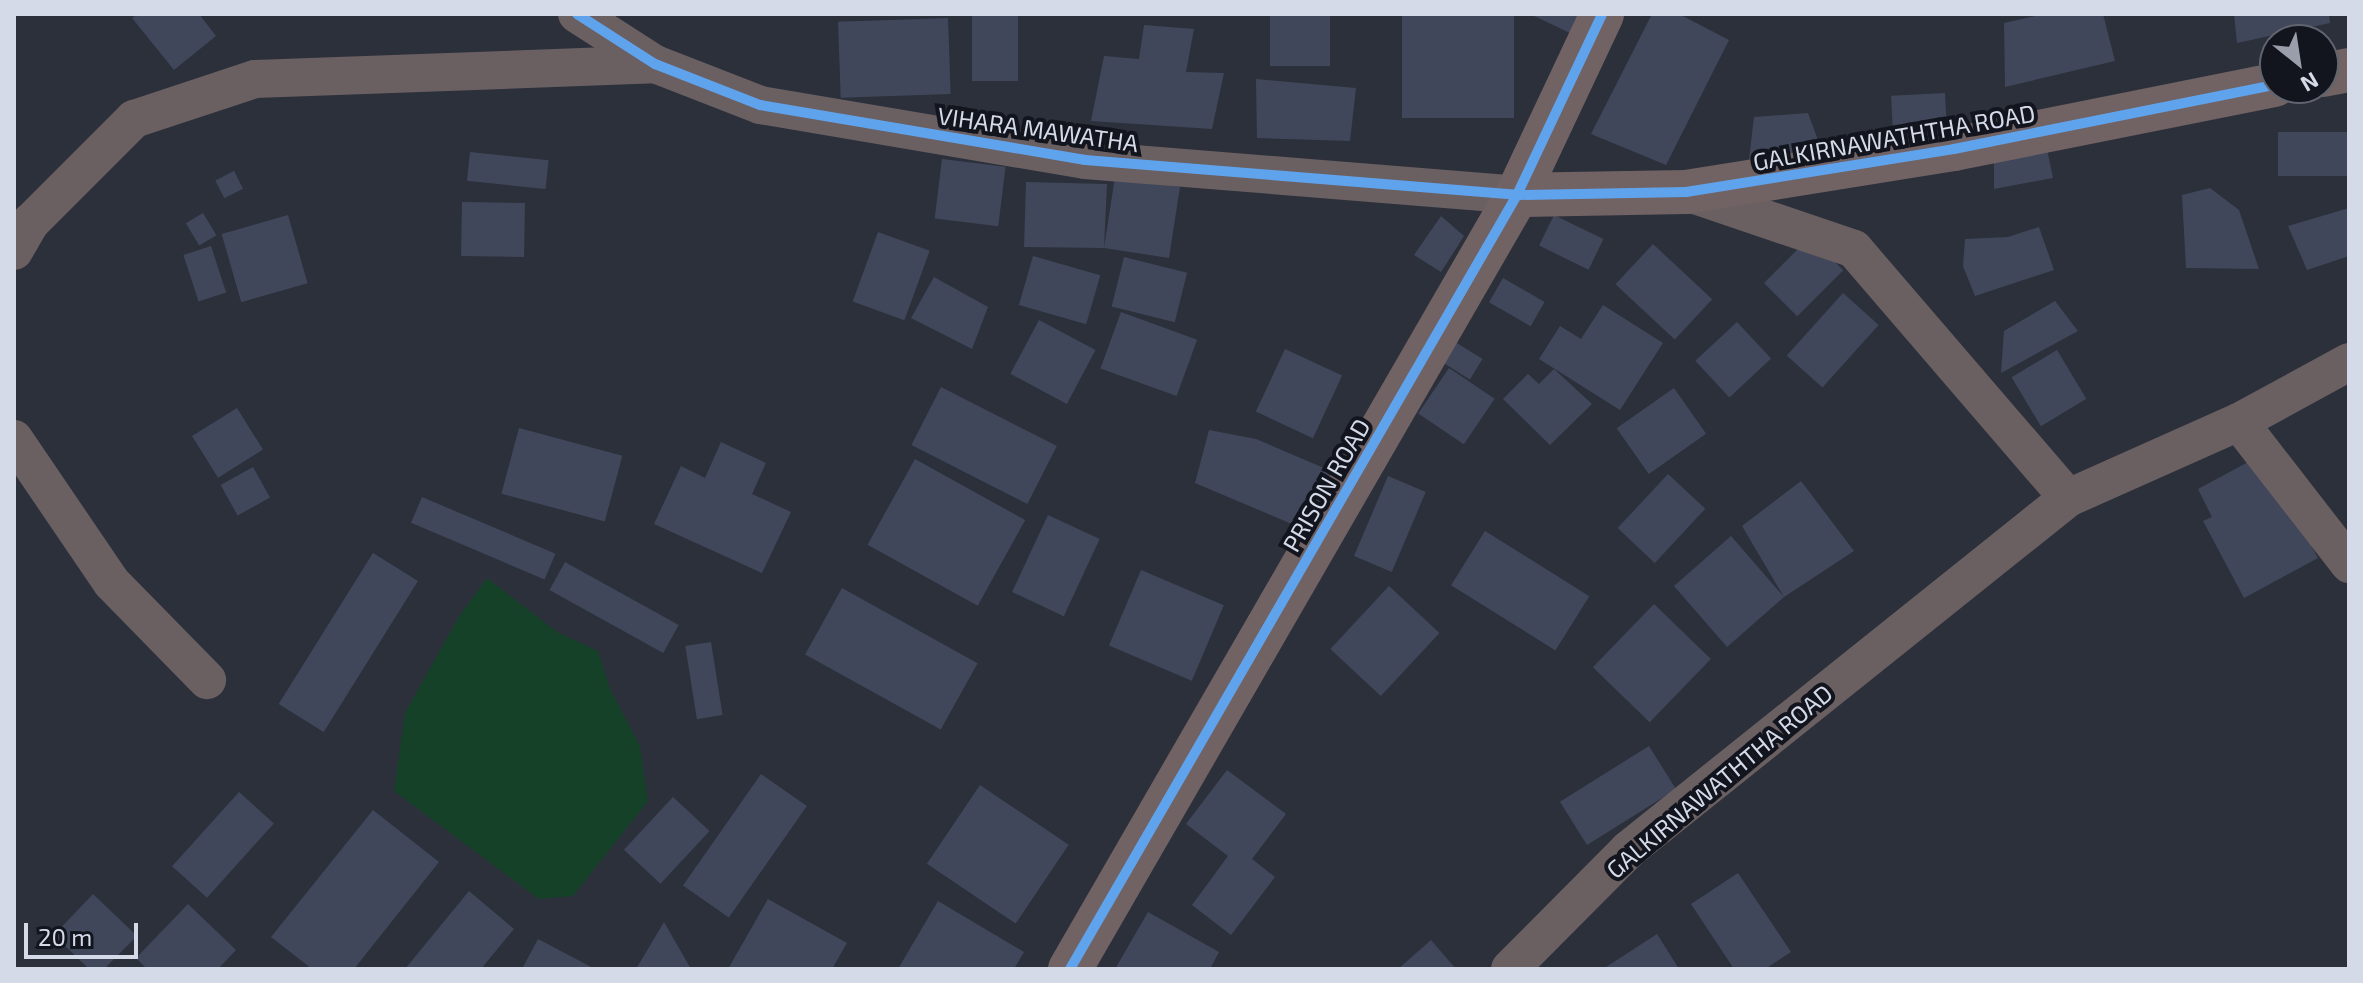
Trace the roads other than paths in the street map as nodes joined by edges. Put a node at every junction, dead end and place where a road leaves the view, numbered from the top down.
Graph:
1 (577, 14) edge
2 (1602, 14) edge
3 (655, 64) junction
4 (2259, 88) edge
5 (1686, 192) junction
6 (1517, 195) junction
7 (14, 251) edge
8 (2349, 362) edge
9 (2239, 422) junction
10 (14, 439) edge
11 (2068, 498) junction
12 (2349, 564) edge
13 (207, 680) dead end
14 (1070, 969) edge
15 (1510, 969) edge

1 - 3 street, VIHARA MAWATHA
2 - 6 street, PRISON ROAD
3 - 6 street, VIHARA MAWATHA
3 - 7 street
4 - 5 street, GALKIRNAWATHTHA ROAD
5 - 6 street, GALKIRNAWATHTHA ROAD
5 - 11 street
6 - 14 street, PRISON ROAD
8 - 9 street, GALKIRNAWATHTHA ROAD
9 - 11 street, GALKIRNAWATHTHA ROAD
9 - 12 street
10 - 13 street
11 - 15 street, GALKIRNAWATHTHA ROAD

